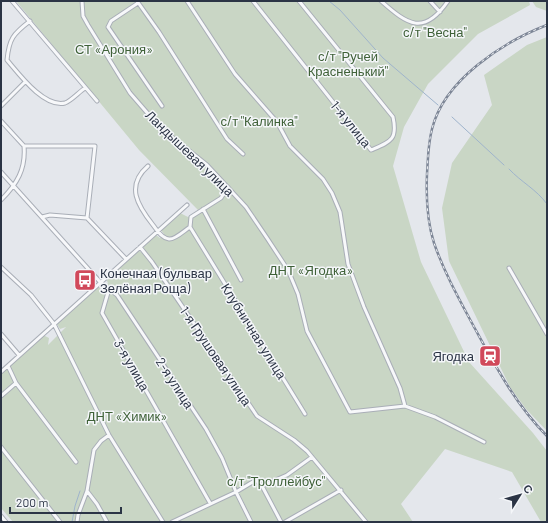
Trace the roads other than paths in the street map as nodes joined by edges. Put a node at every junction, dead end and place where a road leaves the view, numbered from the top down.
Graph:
1 (12, 1) edge
2 (82, 1) edge
3 (187, 1) edge
4 (253, 1) edge
5 (299, 1) edge
6 (381, 1) edge
7 (430, 1) edge
8 (448, 1) edge
9 (137, 2) edge
10 (440, 12) junction
11 (30, 21) junction
12 (25, 82) junction
13 (85, 88) junction
14 (97, 101) dead end
15 (1, 106) edge
16 (162, 106) dead end
17 (1, 121) edge
18 (24, 146) junction
19 (244, 154) dead end
20 (148, 166) dead end
21 (1, 172) edge
22 (14, 187) junction
23 (228, 187) junction
24 (1, 200) edge
25 (187, 205) dead end
26 (203, 210) junction
27 (42, 217) junction
28 (87, 218) junction
29 (190, 227) junction
30 (157, 230) junction
31 (140, 247) junction
32 (126, 259) junction
33 (1, 267) edge
34 (509, 268) dead end
35 (241, 280) dead end
36 (101, 283) junction
37 (109, 289) junction
38 (54, 324) junction
39 (1, 334) edge
40 (547, 334) edge
41 (20, 355) junction
42 (8, 366) junction
43 (1, 372) edge
44 (16, 383) junction
45 (1, 396) edge
46 (406, 406) junction
47 (305, 414) dead end
48 (109, 435) junction
49 (484, 442) dead end
50 (1, 447) edge
51 (312, 457) junction
52 (76, 462) dead end
53 (262, 486) junction
54 (341, 490) junction
55 (87, 491) junction
56 (236, 492) junction
57 (210, 503) junction
58 (1, 516) edge
59 (6, 522) edge
60 (60, 522) edge
61 (77, 522) edge
62 (107, 522) edge
63 (163, 522) edge
64 (172, 522) edge
65 (251, 522) edge
66 (281, 522) edge
67 (285, 522) edge
68 (366, 522) edge

1 - 11 street
2 - 23 street, Ландышевая улица
3 - 46 street
4 - 5 street, 1-я улица
6 - 10 street
7 - 10 street
8 - 10 street
9 - 16 street
9 - 19 street
11 - 12 street
11 - 13 street
12 - 13 street
12 - 15 street
13 - 14 street
17 - 18 street
18 - 22 street
18 - 28 street
20 - 30 street
21 - 22 street, 2-я улица
22 - 24 street
22 - 27 street, 2-я улица
23 - 26 street
23 - 46 street, Ландышевая улица
25 - 30 street
26 - 29 street
26 - 35 street
27 - 28 street
27 - 36 street, 2-я улица
28 - 32 street
29 - 30 street
29 - 47 street, Клубничная улица
30 - 31 street
31 - 32 street
31 - 51 street, 1-я Грушовая улица
32 - 36 street
33 - 38 street
34 - 40 street
36 - 37 street, 2-я улица
36 - 38 street
37 - 56 street, 2-я улица
37 - 57 street, 3-я улица
38 - 41 street
38 - 48 street
39 - 41 street
41 - 42 street
42 - 43 street
42 - 44 street
44 - 45 street
44 - 52 street
46 - 49 street
48 - 55 street
48 - 63 street
50 - 60 street
51 - 53 street
51 - 54 street, 1-я Грушовая улица
53 - 56 street
53 - 66 street
54 - 67 street
54 - 68 street, 1-я Грушовая улица
55 - 61 street
55 - 62 street
56 - 57 street
56 - 65 street, 2-я улица
57 - 64 street
58 - 59 street

